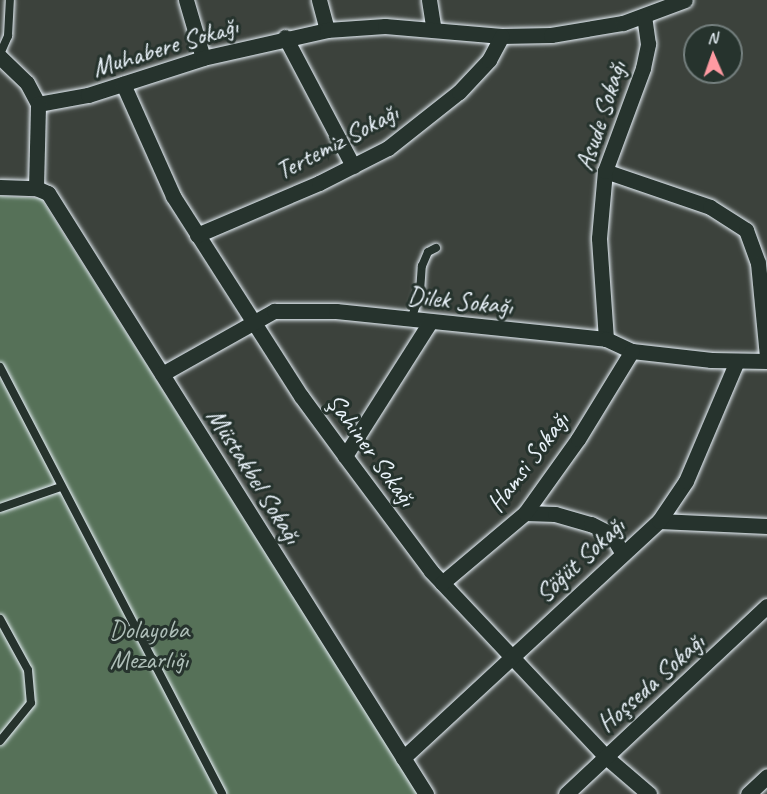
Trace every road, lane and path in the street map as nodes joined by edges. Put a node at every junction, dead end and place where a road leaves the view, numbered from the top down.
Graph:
1 (10, 0) edge
2 (186, 0) edge
3 (319, 0) edge
4 (429, 0) edge
5 (685, 0) edge
6 (658, 4) edge
7 (644, 16) junction
8 (327, 30) junction
9 (434, 30) junction
10 (502, 36) junction
11 (285, 38) junction
12 (0, 55) edge
13 (202, 58) junction
14 (123, 84) junction
15 (38, 104) junction
16 (353, 166) junction
17 (605, 171) junction
18 (0, 186) edge
19 (36, 188) junction
20 (197, 235) junction
21 (436, 248) dead end
22 (411, 320) junction
23 (254, 322) junction
24 (430, 322) junction
25 (606, 339) junction
26 (632, 351) junction
27 (767, 356) edge
28 (737, 361) junction
29 (767, 361) edge
30 (0, 367) edge
31 (162, 374) junction
32 (345, 456) junction
33 (61, 487) junction
34 (0, 508) edge
35 (525, 513) junction
36 (659, 522) junction
37 (767, 526) edge
38 (622, 552) junction
39 (442, 583) junction
40 (767, 606) edge
41 (0, 620) edge
42 (512, 657) junction
43 (0, 741) edge
44 (606, 757) junction
45 (403, 758) junction
46 (767, 776) edge
47 (222, 794) edge
48 (426, 794) edge
49 (566, 794) edge
50 (649, 794) edge
51 (748, 794) edge

1 - 12 lane
2 - 13 street
3 - 8 street
4 - 9 street
5 - 6 street, Muhabere Sokağı
6 - 7 street, Muhabere Sokağı
7 - 10 street, Muhabere Sokağı
7 - 17 street, Asude Sokağı
8 - 9 street, Muhabere Sokağı
8 - 11 street, Muhabere Sokağı
9 - 10 street, Muhabere Sokağı
10 - 16 street, Tertemiz Sokağı
11 - 13 street, Muhabere Sokağı
11 - 16 street
12 - 15 street
13 - 14 street, Muhabere Sokağı
14 - 15 street, Muhabere Sokağı
14 - 20 street, Şahiner Sokağı
15 - 19 street
16 - 20 street, Tertemiz Sokağı
17 - 25 street, Asude Sokağı
17 - 27 street
18 - 19 street
19 - 31 street, Müstakbel Sokağı
20 - 23 street, Şahiner Sokağı
21 - 22 lane
22 - 23 street, Dilek Sokağı
22 - 24 street, Dilek Sokağı
23 - 31 street, Dilek Sokağı
23 - 32 street, Şahiner Sokağı
24 - 25 street, Dilek Sokağı
24 - 32 street
25 - 26 street, Dilek Sokağı
26 - 28 street, Dilek Sokağı
26 - 35 street, Hamsi Sokağı
28 - 29 street, Dilek Sokağı
28 - 36 street, Söğüt Sokağı
30 - 33 lane
31 - 45 street, Müstakbel Sokağı
32 - 39 street, Şahiner Sokağı
33 - 34 lane
33 - 47 lane
35 - 38 street
35 - 39 street, Hamsi Sokağı
36 - 37 street
36 - 38 street, Söğüt Sokağı
38 - 42 street, Söğüt Sokağı
39 - 42 street, Şahiner Sokağı
40 - 44 street, Hoşseda Sokağı
41 - 43 lane
42 - 44 street, Şahiner Sokağı
42 - 45 street, Söğüt Sokağı
44 - 49 street, Hoşseda Sokağı
44 - 50 street, Şahiner Sokağı
45 - 48 street, Müstakbel Sokağı
46 - 51 street

